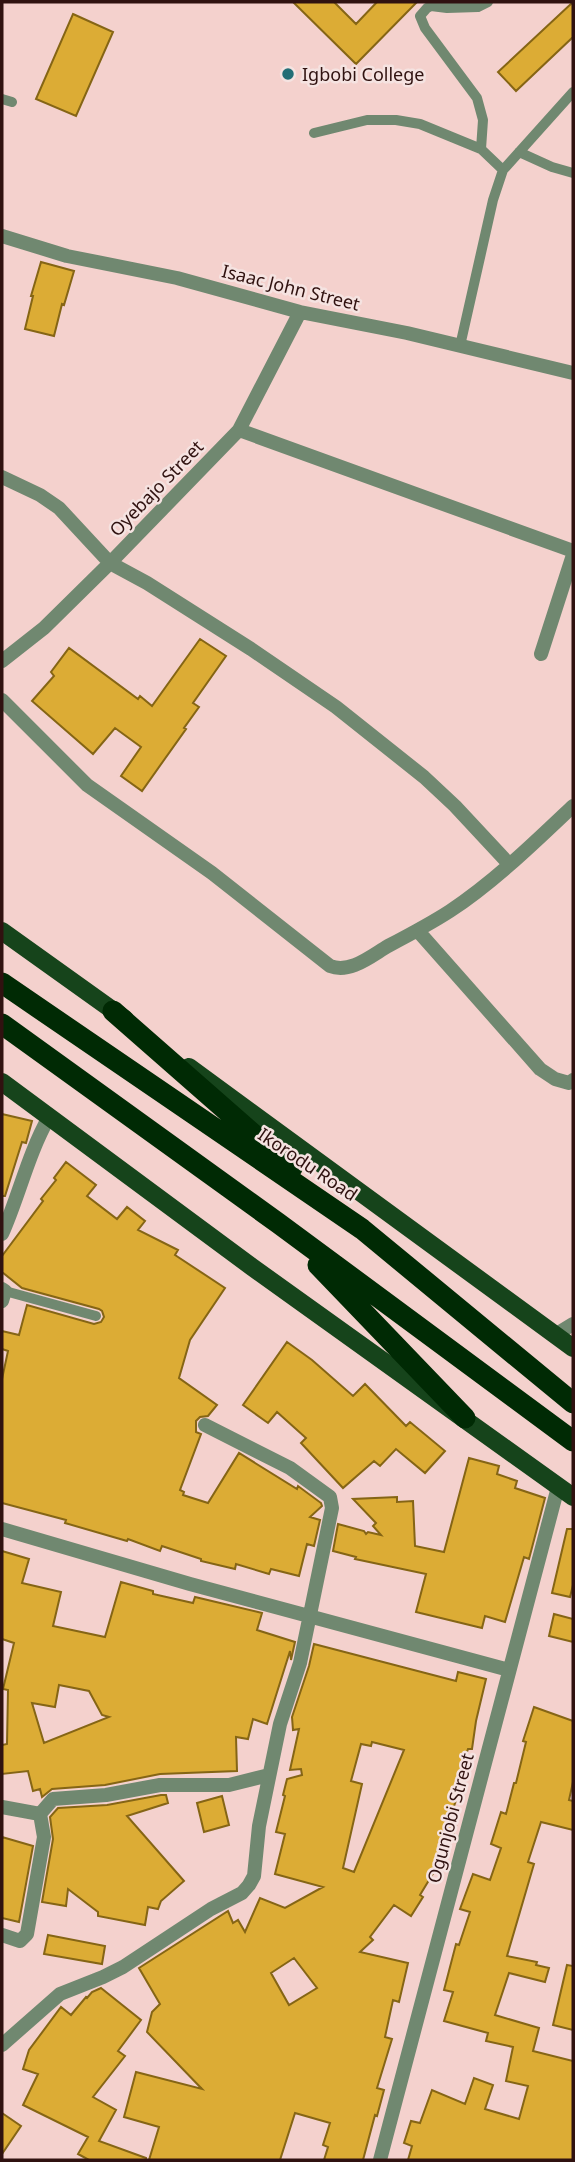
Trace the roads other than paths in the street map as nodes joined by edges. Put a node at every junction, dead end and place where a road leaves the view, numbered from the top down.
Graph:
1 (488, 2) edge
2 (573, 92) edge
3 (314, 133) dead end
4 (481, 149) junction
5 (519, 152) junction
6 (503, 170) junction
7 (573, 173) edge
8 (2, 236) edge
9 (300, 312) junction
10 (460, 345) junction
11 (573, 373) edge
12 (239, 430) junction
13 (2, 477) edge
14 (573, 553) edge
15 (110, 564) junction
16 (541, 654) dead end
17 (2, 662) edge
18 (2, 700) edge
19 (573, 806) edge
20 (509, 864) junction
21 (2, 931) edge
22 (418, 931) junction
23 (2, 983) edge
24 (113, 1010) junction
25 (2, 1024) edge
26 (573, 1080) edge
27 (2, 1082) edge
28 (49, 1117) junction
29 (278, 1223) junction
30 (362, 1229) junction
31 (2, 1234) edge
32 (3, 1294) edge
33 (96, 1315) dead end
34 (573, 1324) edge
35 (555, 1335) junction
36 (573, 1348) edge
37 (573, 1402) edge
38 (465, 1418) junction
39 (205, 1425) dead end
40 (573, 1441) edge
41 (566, 1492) edge
42 (2, 1529) edge
43 (310, 1617) junction
44 (509, 1670) junction
45 (269, 1775) junction
46 (2, 1807) edge
47 (40, 1814) junction
48 (2, 1935) edge
49 (2, 2045) edge
50 (380, 2160) edge

1 - 4 lane
2 - 5 lane
3 - 4 lane
4 - 6 lane
5 - 6 lane
5 - 7 lane
6 - 10 lane
8 - 9 street, Isaac John Street
9 - 10 street, Isaac John Street
9 - 12 street, Oyebajo Street
10 - 11 street, Isaac John Street
12 - 14 street
12 - 15 street, Oyebajo Street
13 - 15 street
14 - 16 street
15 - 17 street, Oyebajo Street
15 - 20 street
18 - 22 street
19 - 20 street
20 - 22 street
21 - 24 main road, Ikorodu Road
22 - 26 street
23 - 30 highway, Ikorodu Road
24 - 30 highway
24 - 35 main road, Ikorodu Road
25 - 29 highway
27 - 28 main road
28 - 31 street
28 - 38 main road
29 - 38 highway
29 - 40 highway
30 - 37 highway, Ikorodu Road
32 - 33 lane
34 - 35 street
35 - 36 main road, Ikorodu Road
38 - 41 main road
39 - 43 street
41 - 44 street, Ogunjobi Street
42 - 43 street
43 - 44 street
43 - 45 street
44 - 50 street, Ogunjobi Street
45 - 47 street
45 - 49 street
46 - 47 street
47 - 48 street

